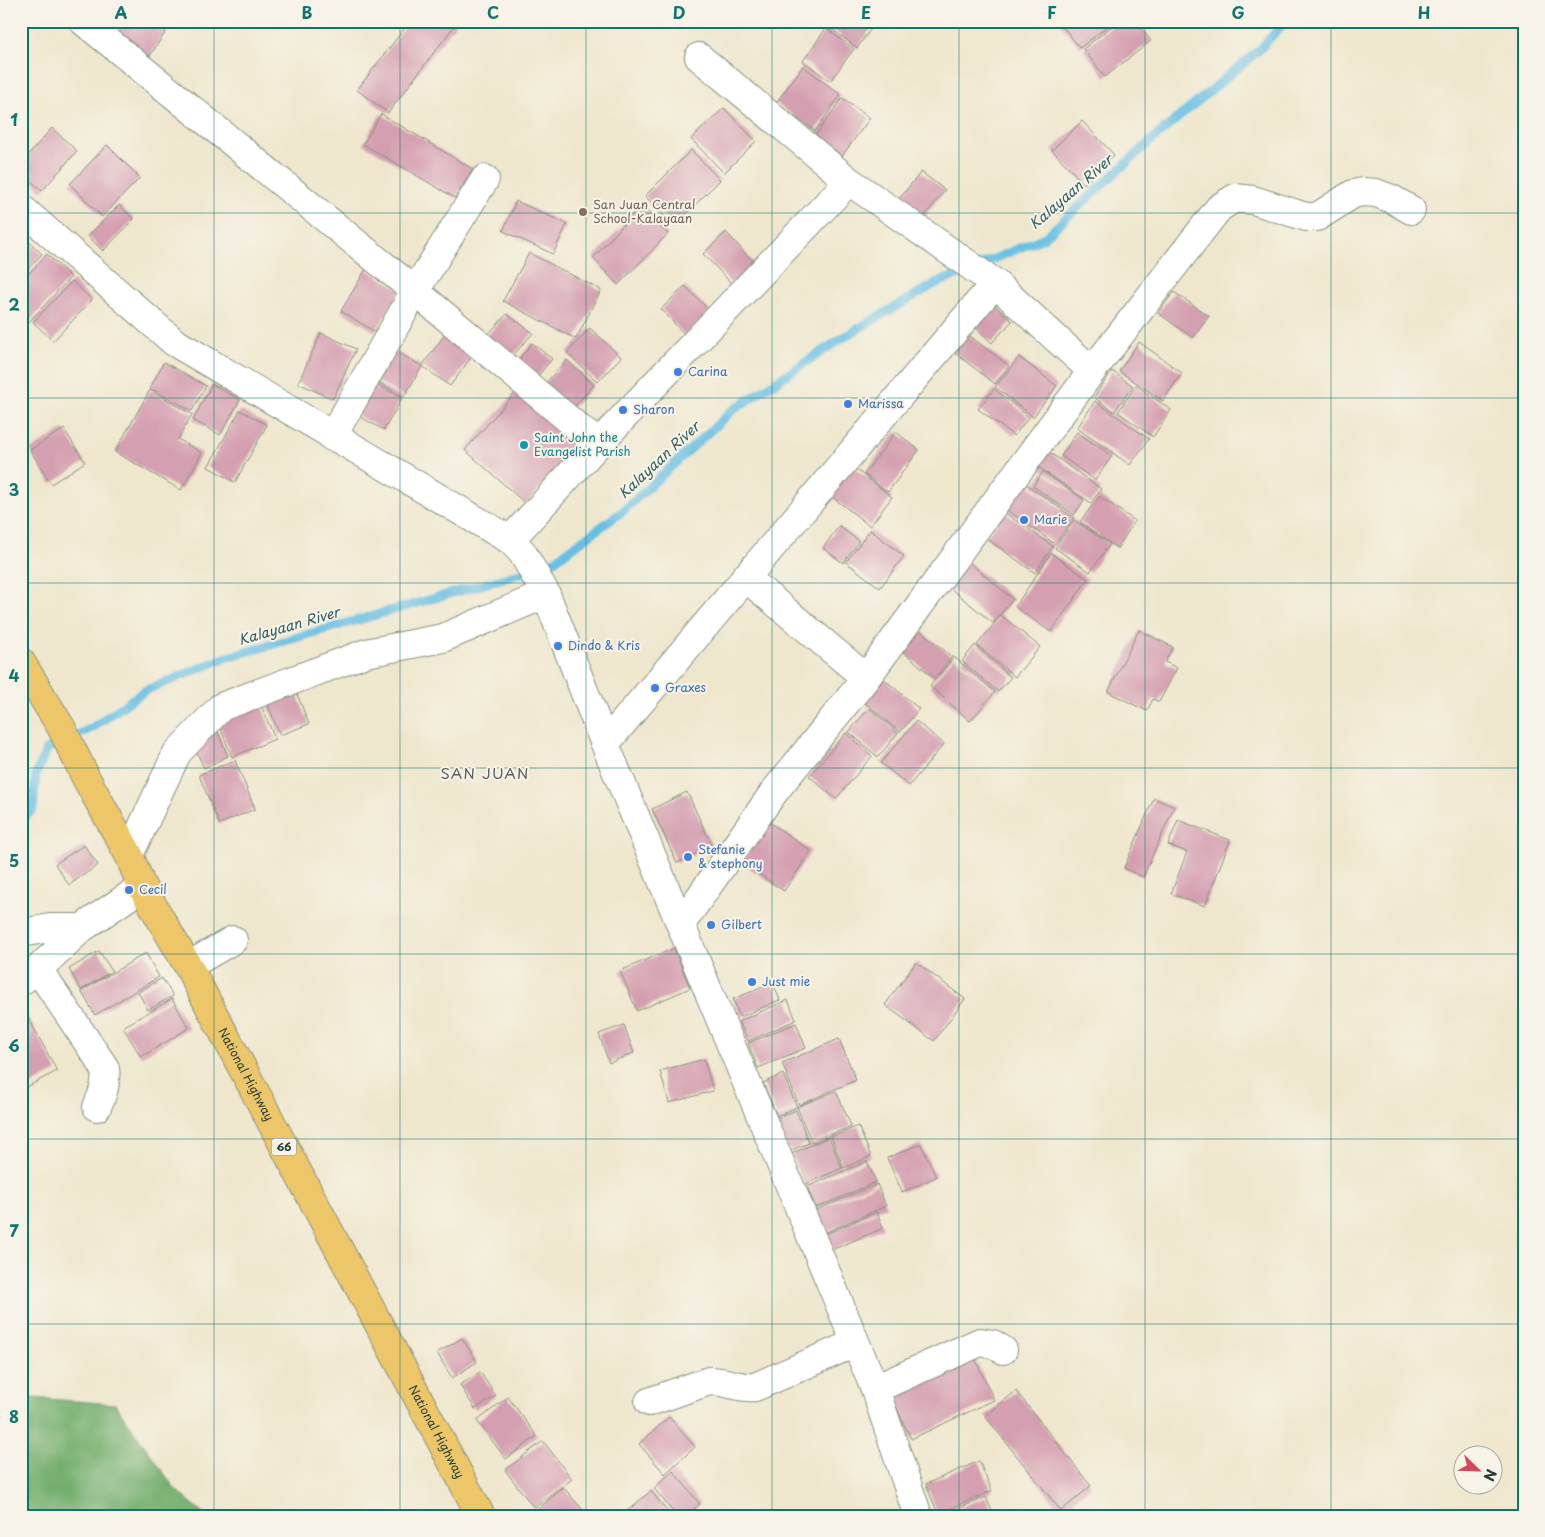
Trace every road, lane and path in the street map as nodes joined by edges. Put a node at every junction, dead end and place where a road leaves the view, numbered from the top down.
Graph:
1 (83, 21) edge
2 (699, 57) dead end
3 (485, 179) dead end
4 (849, 181) junction
5 (21, 208) edge
6 (1411, 210) dead end
7 (985, 276) junction
8 (415, 291) junction
9 (1092, 371) junction
10 (332, 437) junction
11 (598, 444) junction
12 (516, 546) junction
13 (745, 577) junction
14 (544, 591) junction
15 (21, 662) edge
16 (866, 678) junction
17 (605, 744) junction
18 (129, 855) junction
19 (142, 887) junction
20 (680, 924) junction
21 (82, 928) junction
22 (21, 933) edge
23 (233, 940) dead end
24 (188, 966) junction
25 (29, 975) edge
26 (97, 1107) dead end
27 (855, 1343) junction
28 (1003, 1350) dead end
29 (875, 1388) junction
30 (649, 1402) dead end
31 (481, 1516) edge
32 (918, 1516) edge

1 - 8 street
2 - 4 street
3 - 8 street
4 - 7 street
4 - 11 street
5 - 10 street
6 - 9 street
7 - 9 street
7 - 13 street
8 - 10 street
8 - 11 street
9 - 16 street
10 - 12 street
11 - 12 street
12 - 14 street
13 - 16 street
13 - 17 street
14 - 17 street
14 - 18 street
15 - 18 main road, National Highway / 66
16 - 20 street
17 - 20 street
18 - 19 main road, National Highway / 66
19 - 21 street
19 - 24 main road, National Highway / 66
20 - 27 street
21 - 22 street
21 - 25 street
23 - 24 street
24 - 31 main road, National Highway / 66
25 - 26 street
27 - 29 street
27 - 30 street
28 - 29 street
29 - 32 street

